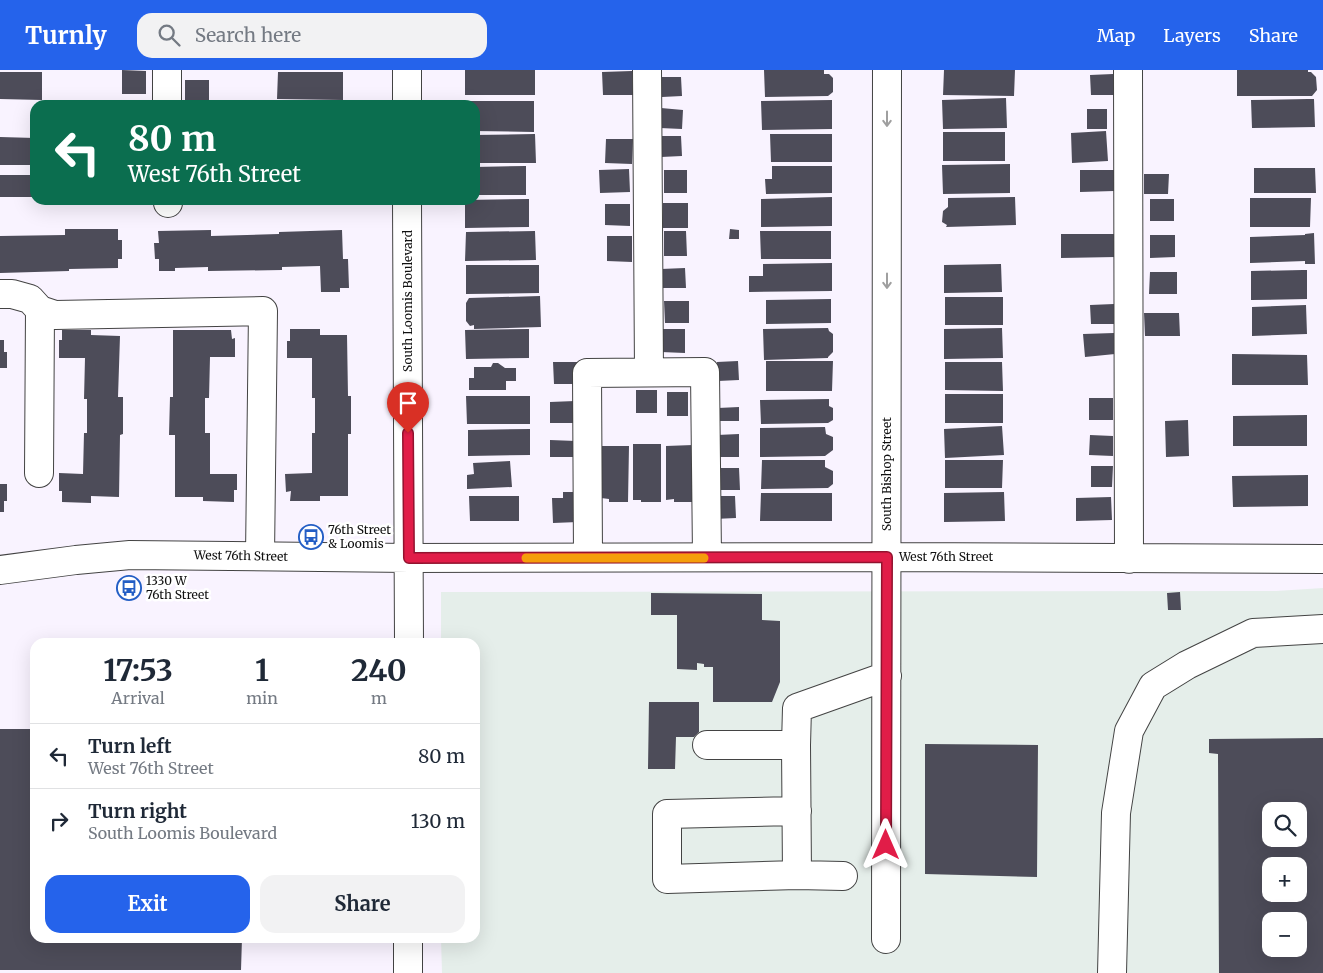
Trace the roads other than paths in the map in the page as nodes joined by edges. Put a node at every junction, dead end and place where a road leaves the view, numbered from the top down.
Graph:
1 (167, 70) edge
2 (407, 70) edge
3 (647, 70) edge
4 (886, 70) edge
5 (1128, 70) edge
6 (167, 100) edge
7 (407, 100) edge
8 (407, 205) edge
9 (0, 294) edge
10 (40, 310) junction
11 (649, 372) junction
12 (38, 474) dead end
13 (260, 556) junction
14 (588, 557) junction
15 (887, 557) junction
16 (409, 558) junction
17 (707, 558) junction
18 (1129, 558) junction
19 (1323, 559) edge
20 (0, 570) edge
21 (1323, 629) edge
22 (409, 638) edge
23 (887, 676) junction
24 (796, 745) junction
25 (707, 746) dead end
26 (797, 811) junction
27 (797, 875) junction
28 (843, 876) dead end
29 (886, 939) dead end
30 (408, 943) edge
31 (408, 973) edge
32 (1112, 973) edge

1 - 6 street
2 - 7 street
3 - 11 street
4 -> 15 street, South Bishop Street
5 - 18 street
8 - 16 street, South Loomis Boulevard
9 - 10 street
10 - 12 street
10 - 13 street
11 - 14 street
11 - 17 street
13 - 16 street, West 76th Street
13 - 20 street, West 76th Street
14 - 16 street, West 76th Street
14 - 17 street, West 76th Street
15 - 17 street, West 76th Street
15 - 18 street, West 76th Street
15 - 23 street, South Bishop Street
16 - 22 street, South Loomis Boulevard
18 - 19 street, West 76th Street
21 - 32 street
23 - 24 street
23 - 29 street, South Bishop Street
24 - 25 street
24 - 26 street
26 - 27 street
26 - 27 street
27 - 28 street
30 - 31 street

